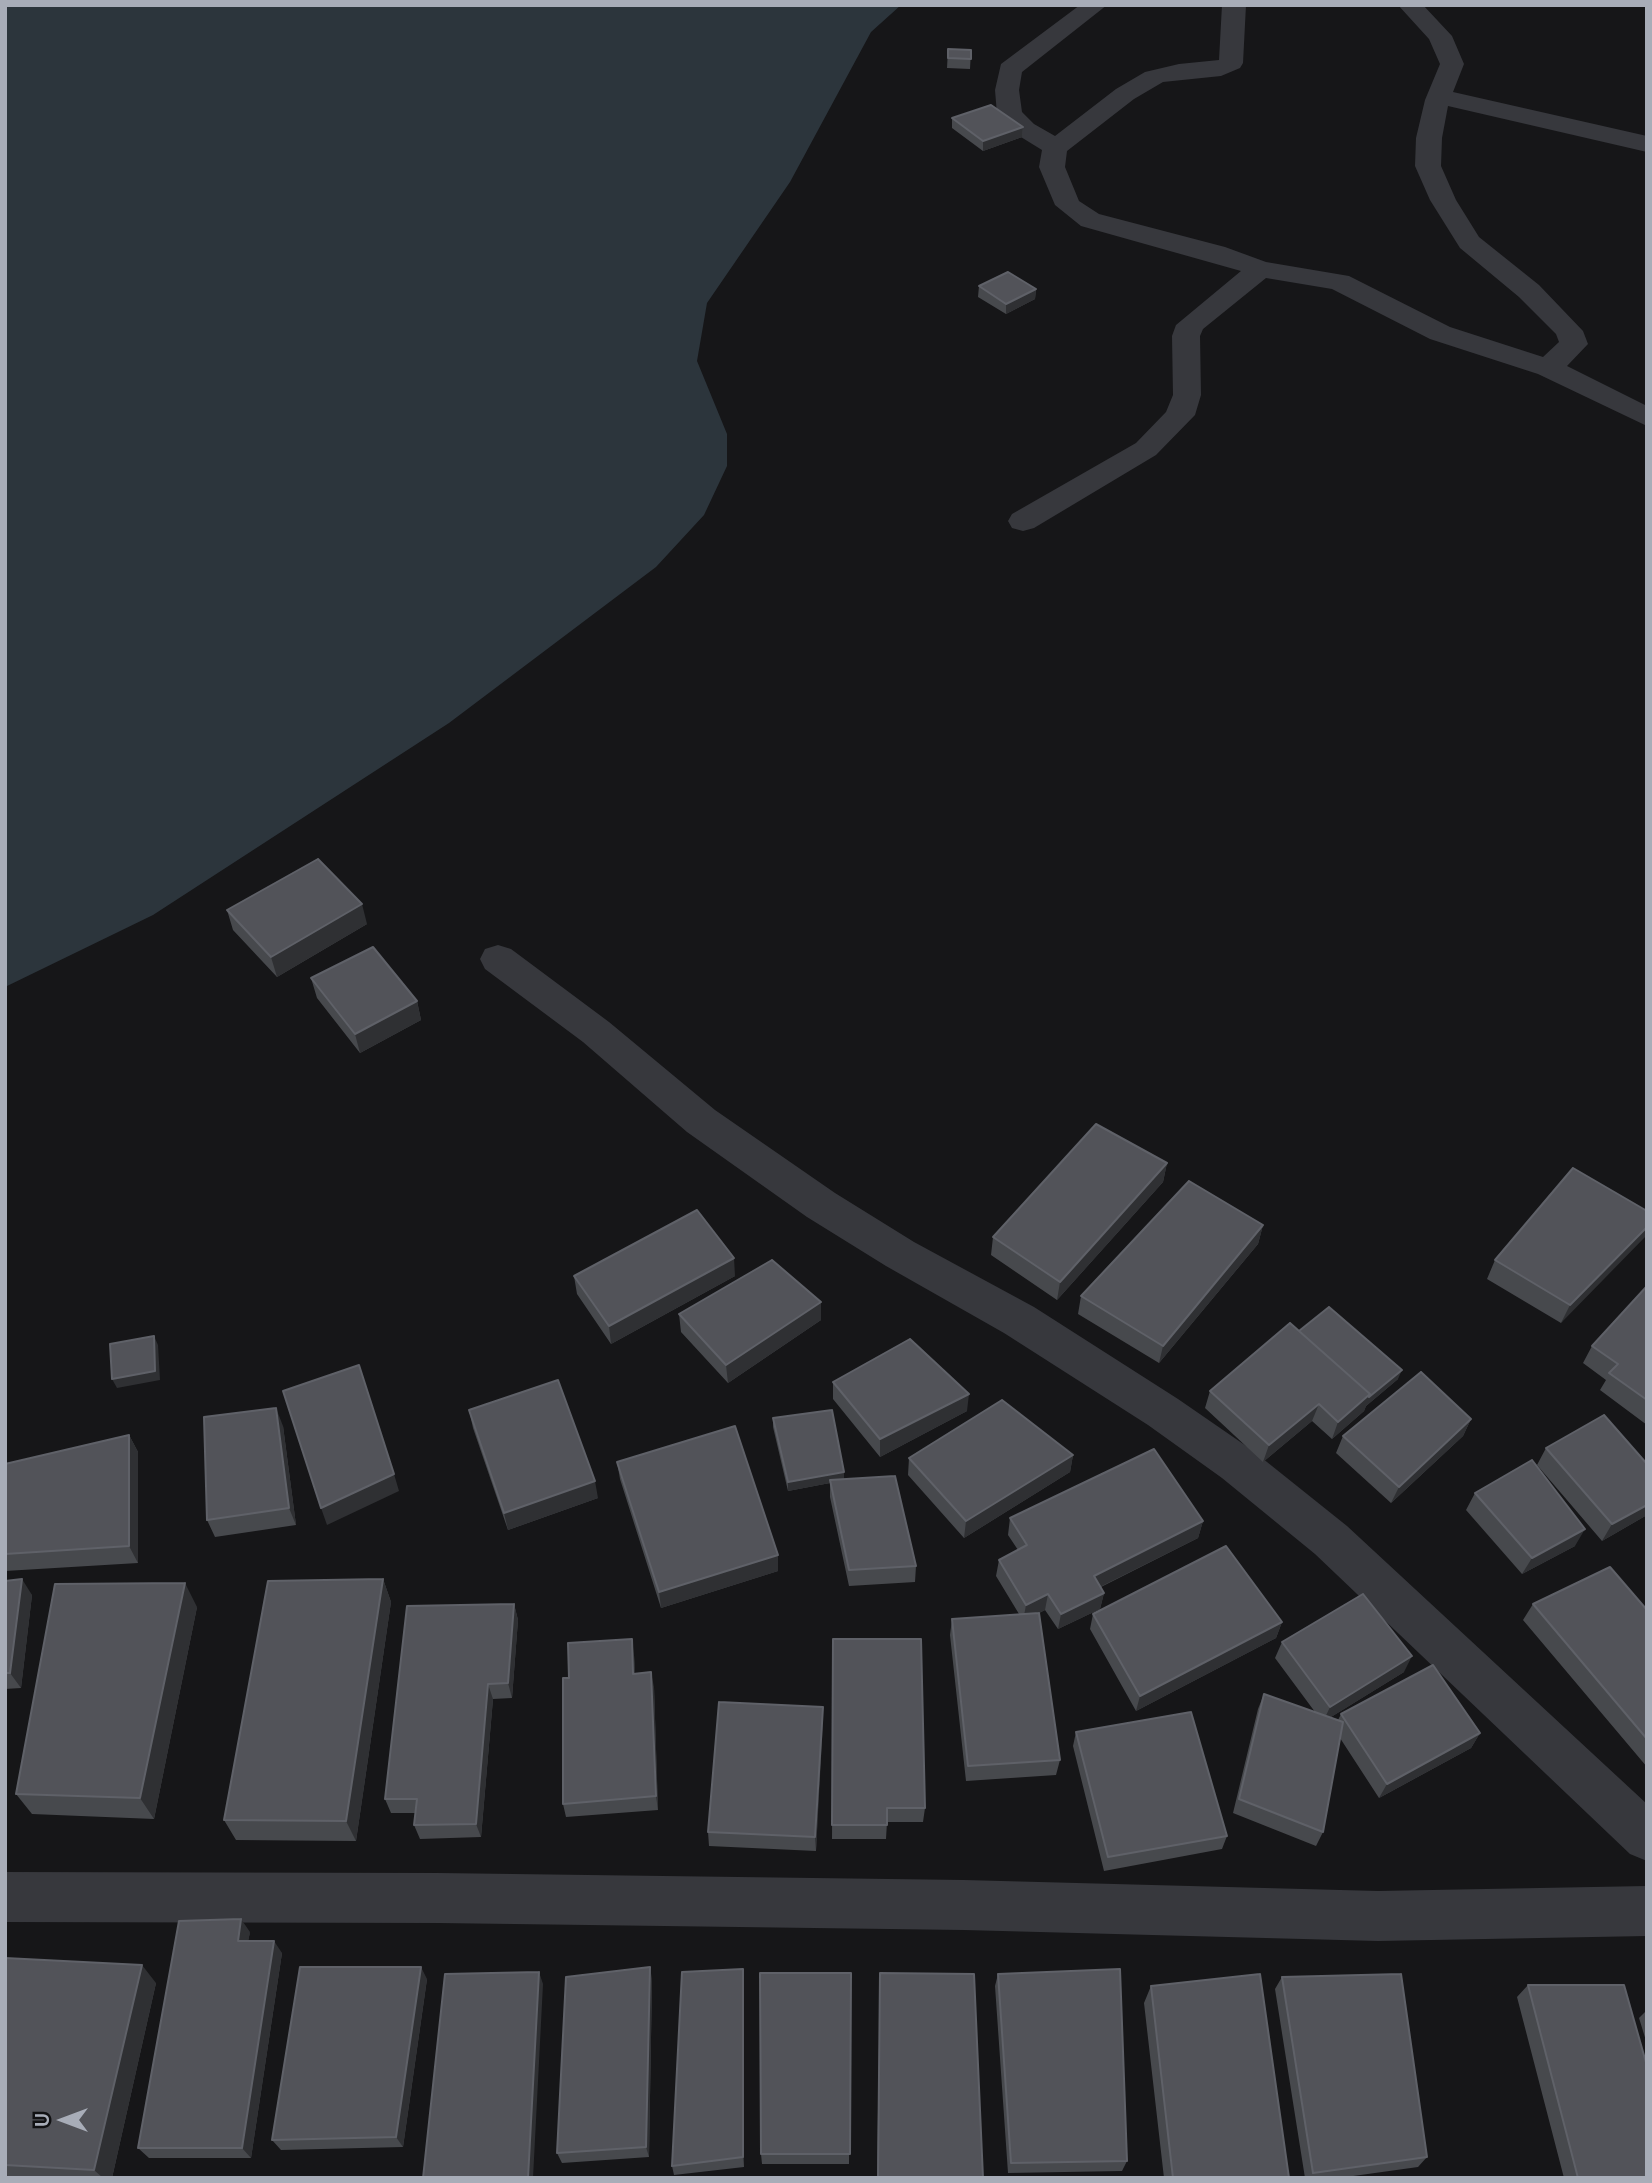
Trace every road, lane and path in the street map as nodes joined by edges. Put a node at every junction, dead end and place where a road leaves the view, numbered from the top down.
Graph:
1 (1095, 5) edge
2 (1234, 5) edge
3 (1410, 5) edge
4 (1439, 96) junction
5 (1647, 144) edge
6 (1056, 146) junction
7 (1261, 269) junction
8 (1548, 368) junction
9 (1647, 417) edge
10 (1023, 522) dead end
11 (498, 959) dead end
12 (1647, 1837) edge
13 (5, 1896) edge
14 (1647, 1911) edge

1 - 6 street
2 - 6 street
3 - 4 street
4 - 5 street
4 - 8 street
6 - 7 street
7 - 8 street
7 - 10 street
8 - 9 street
11 - 12 street
13 - 14 street

